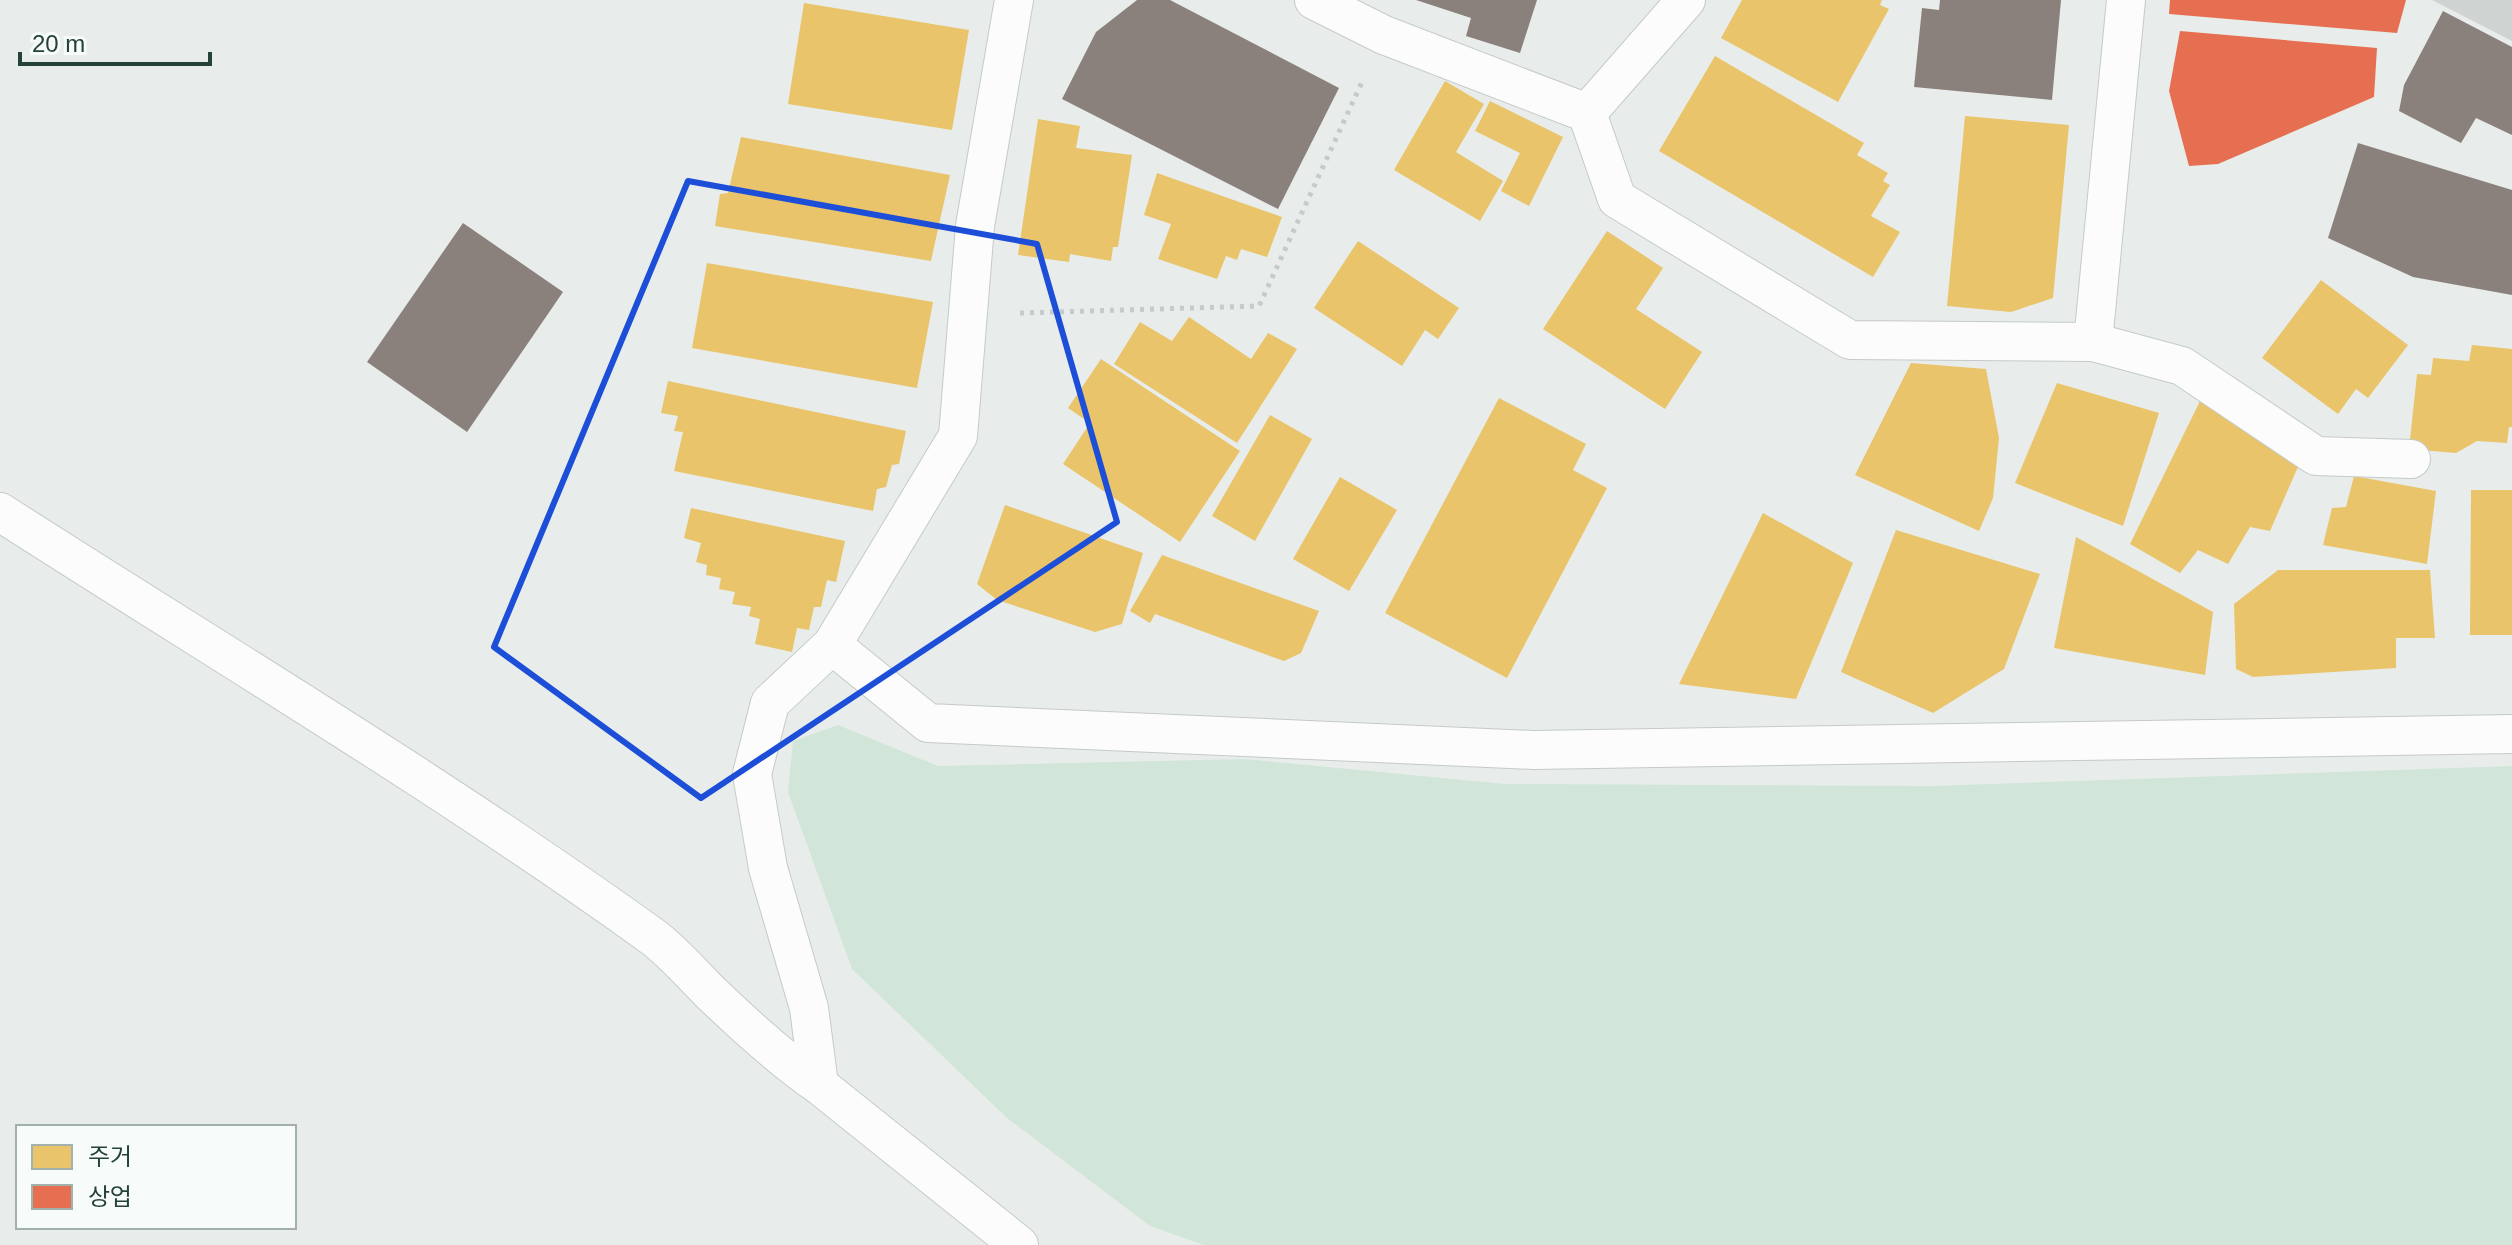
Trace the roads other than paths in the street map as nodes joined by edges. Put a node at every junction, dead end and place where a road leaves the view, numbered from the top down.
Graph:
1 (1014, 0) edge
2 (1314, 0) edge
3 (1686, 0) edge
4 (2126, 0) edge
5 (1587, 113) junction
6 (2093, 342) junction
7 (2411, 459) dead end
8 (0, 512) edge
9 (832, 645) junction
10 (2512, 734) edge
11 (819, 1085) junction
12 (1019, 1245) edge

1 - 9 lane
2 - 5 lane
3 - 5 lane
4 - 6 lane
5 - 6 lane
6 - 7 lane
8 - 11 lane
9 - 10 lane
9 - 11 lane
11 - 12 lane

